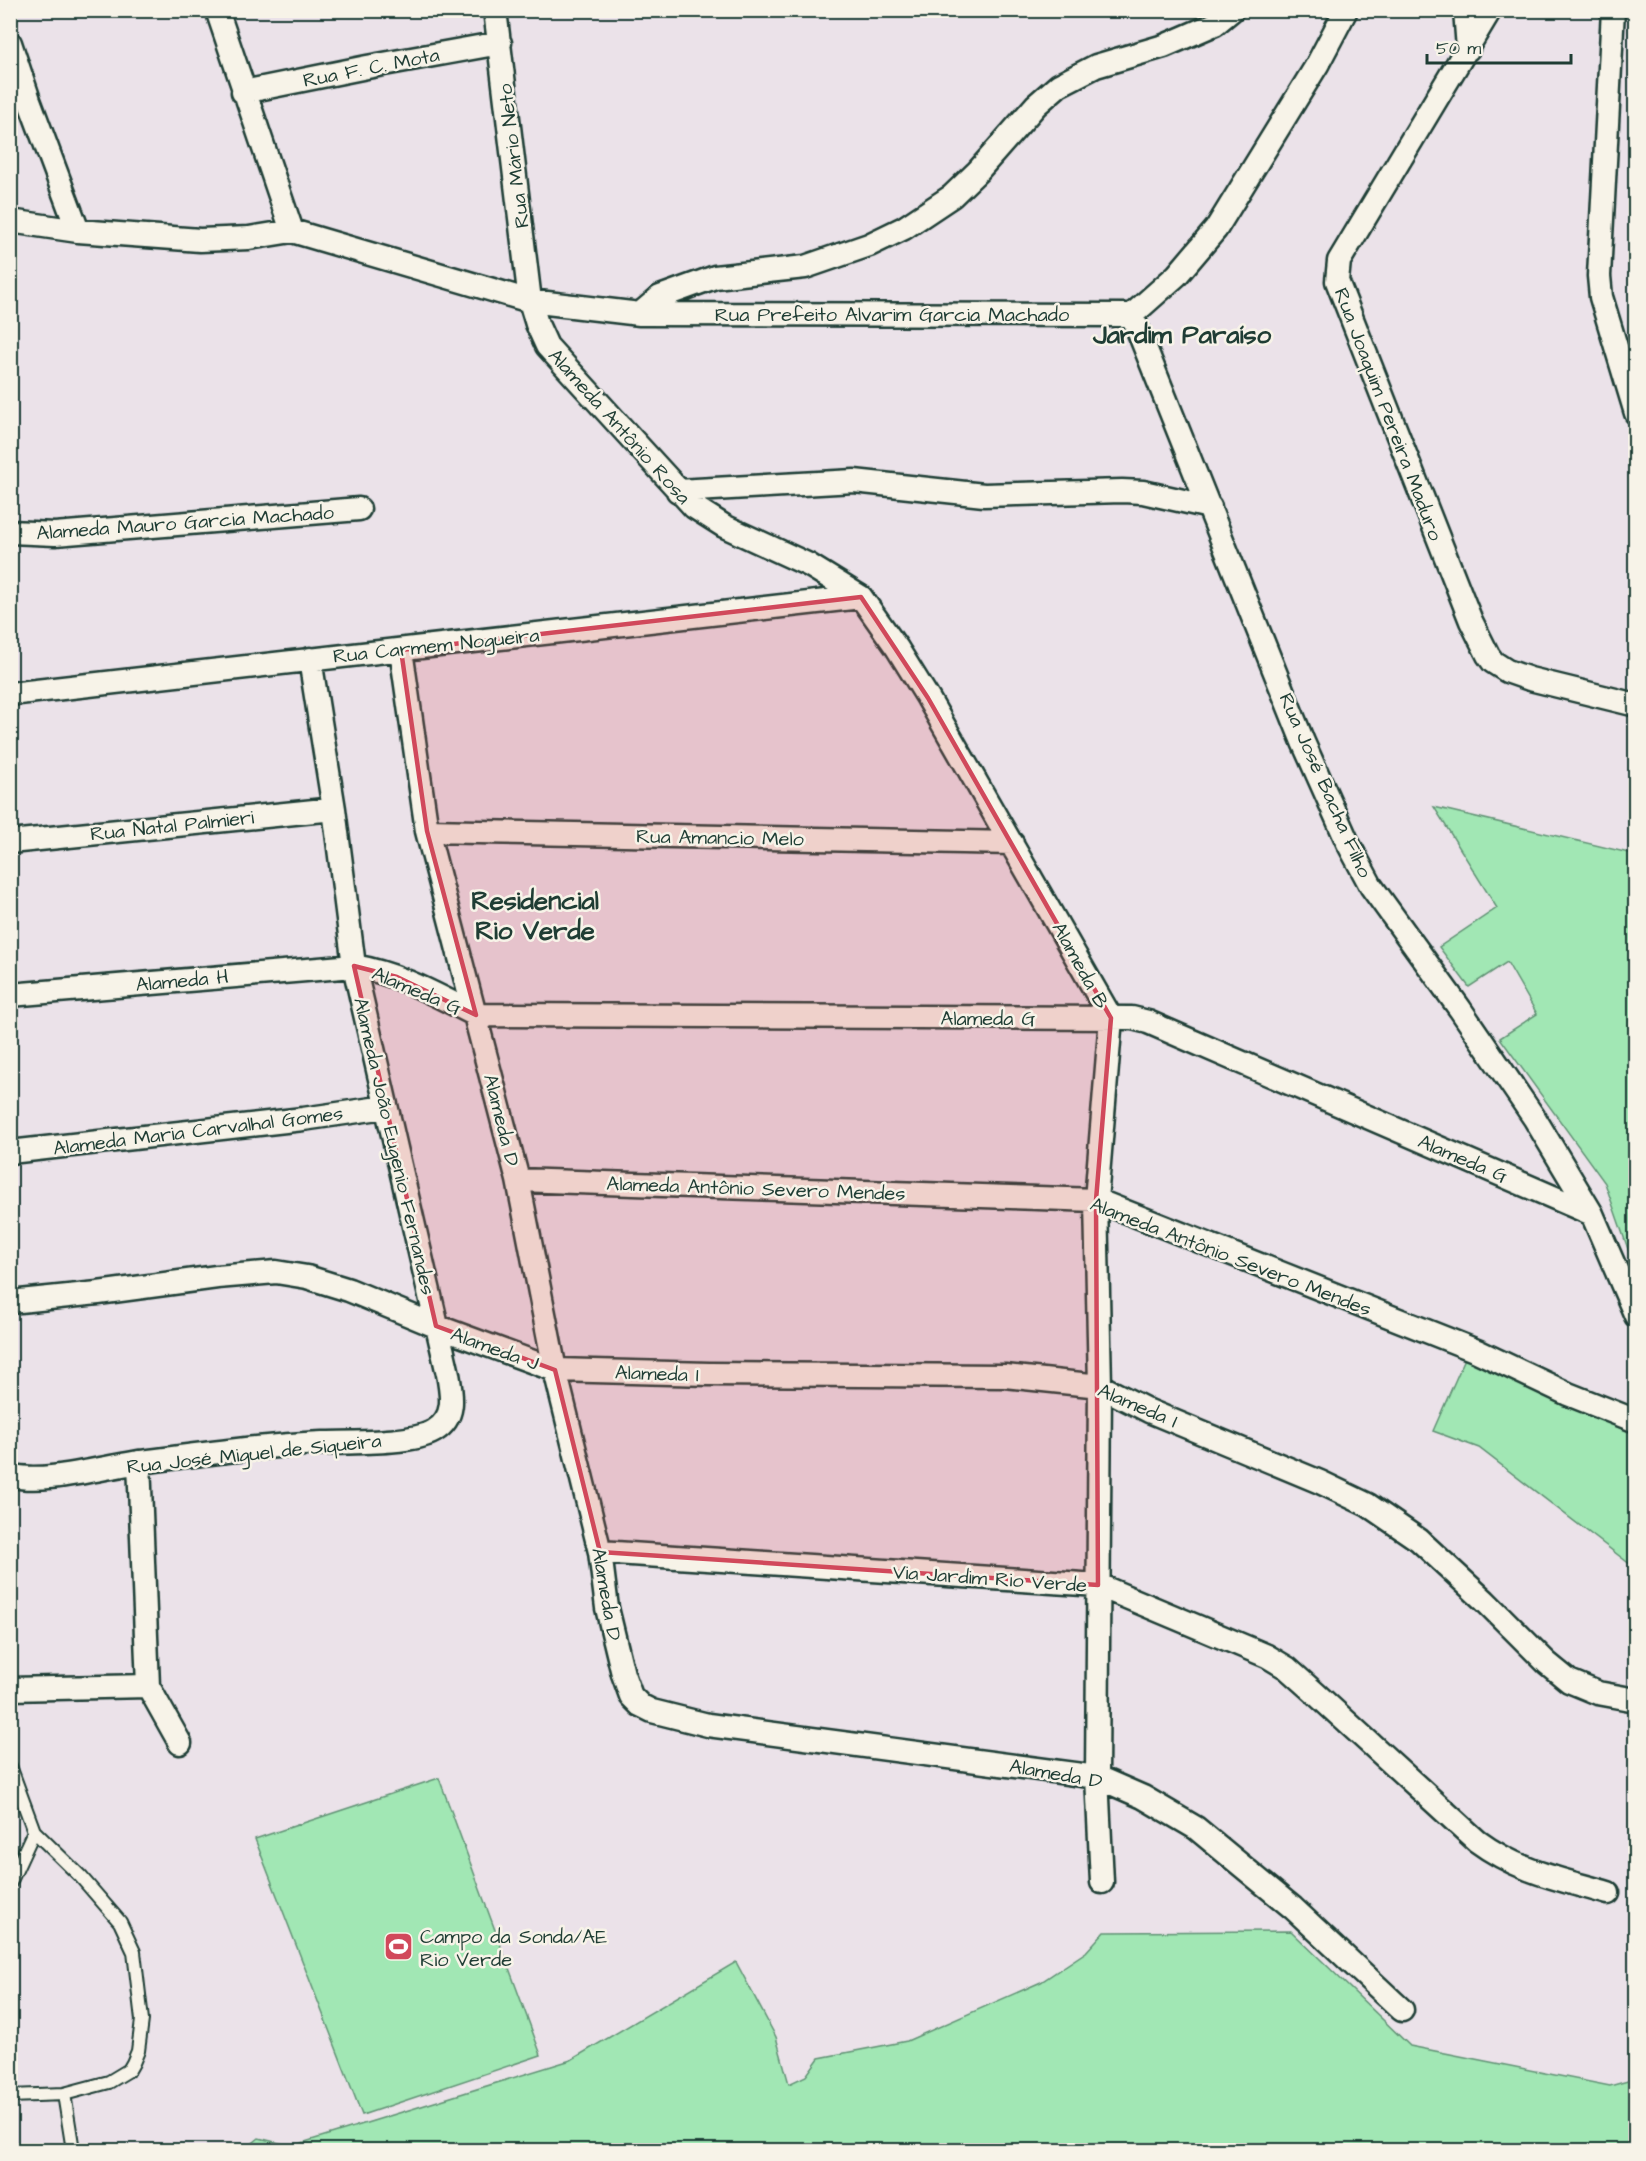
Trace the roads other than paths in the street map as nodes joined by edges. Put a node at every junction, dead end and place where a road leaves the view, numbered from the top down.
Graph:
1 (217, 10) edge
2 (495, 10) edge
3 (1232, 10) edge
4 (1346, 10) edge
5 (1465, 10) edge
6 (1490, 10) edge
7 (1613, 10) edge
8 (10, 43) edge
9 (500, 44) junction
10 (1468, 49) junction
11 (243, 92) junction
12 (20, 97) edge
13 (10, 221) edge
14 (78, 231) junction
15 (292, 231) junction
16 (530, 301) junction
17 (640, 314) junction
18 (1132, 315) junction
19 (1635, 413) edge
20 (678, 491) junction
21 (1210, 507) junction
22 (359, 509) dead end
23 (10, 532) edge
24 (861, 597) junction
25 (400, 650) junction
26 (310, 659) junction
27 (10, 694) edge
28 (1635, 705) edge
29 (334, 809) junction
30 (427, 831) junction
31 (10, 842) edge
32 (1012, 843) junction
33 (354, 966) junction
34 (10, 995) edge
35 (476, 1015) junction
36 (1111, 1018) junction
37 (386, 1107) junction
38 (10, 1152) edge
39 (518, 1180) junction
40 (1096, 1200) junction
41 (1592, 1214) junction
42 (10, 1302) edge
43 (1635, 1316) edge
44 (436, 1326) junction
45 (555, 1370) junction
46 (448, 1374) joint
47 (1100, 1386) junction
48 (1635, 1421) edge
49 (139, 1462) junction
50 (10, 1475) edge
51 (600, 1552) junction
52 (1098, 1585) junction
53 (148, 1686) junction
54 (10, 1689) edge
55 (1635, 1700) edge
56 (180, 1743) dead end
57 (10, 1766) edge
58 (1097, 1777) junction
59 (34, 1831) junction
60 (1102, 1882) dead end
61 (10, 1883) edge
62 (1608, 1893) dead end
63 (1402, 2010) dead end
64 (64, 2094) junction
65 (10, 2096) edge
66 (73, 2151) edge

1 - 11 street
2 - 9 street, Rua Mário Neto
3 - 17 street
4 - 18 street
5 - 10 street
6 - 10 street, Rua Joaquim Pereira Maduro
7 - 19 street
8 - 12 street
9 - 11 street, Rua F. C. Mota
9 - 16 street, Rua Mário Neto
10 - 28 street, Rua Joaquim Pereira Maduro
11 - 15 street
12 - 14 street
13 - 14 street
14 - 15 street
15 - 16 street, Rua Prefeito Alvarim Garcia Machado
16 - 17 street, Rua Prefeito Alvarim Garcia Machado
16 - 20 street, Alameda Antônio Rosa
17 - 18 street, Rua Prefeito Alvarim Garcia Machado
18 - 21 street, Rua José Bacha Filho
20 - 21 street
20 - 24 street, Alameda Antônio Rosa
21 - 41 street, Rua José Bacha Filho
22 - 23 street, Alameda Mauro Garcia Machado
24 - 25 street, Rua Carmem Nogueira
24 - 32 street, Alameda B
25 - 26 street, Rua Carmem Nogueira
25 - 30 street, Alameda D
26 - 27 street, Rua Carmem Nogueira
26 - 29 street, Alameda João Eugenio Fernandes
29 - 31 street, Rua Natal Palmieri
29 - 33 street, Alameda João Eugenio Fernandes
30 - 32 street, Rua Amancio Melo
30 - 35 street, Alameda D
32 - 36 street, Alameda B
33 - 34 street, Alameda H
33 - 35 street, Alameda G
33 - 37 street, Alameda João Eugenio Fernandes
35 - 36 street, Alameda G
35 - 39 street, Alameda D
36 - 40 street, Alameda B
36 - 41 street, Alameda G
37 - 38 street, Alameda Maria Carvalhal Gomes
37 - 44 street, Alameda João Eugenio Fernandes
39 - 40 street, Alameda Antônio Severo Mendes
39 - 45 street, Alameda D
40 - 47 street, Alameda B
40 - 48 street, Alameda Antônio Severo Mendes
41 - 43 street, Rua José Bacha Filho
42 - 44 street, Alameda J
44 - 45 street, Alameda J
44 - 46 street, Alameda João Eugenio Fernandes
45 - 47 street, Alameda I
45 - 51 street, Alameda D
46 - 49 street, Rua José Miguel de Siqueira
47 - 52 street, Alameda B
47 - 55 street, Alameda I
49 - 50 street, Rua José Miguel de Siqueira
49 - 53 street
51 - 52 street, Via Jardim Rio Verde
51 - 58 street, Alameda D
52 - 58 street, Alameda B
52 - 62 street, Via Jardim Rio Verde
53 - 54 street
53 - 56 street
57 - 59 lane
58 - 60 street, Alameda B
58 - 63 street, Alameda D
59 - 61 lane
59 - 64 lane
64 - 65 lane
64 - 66 lane

